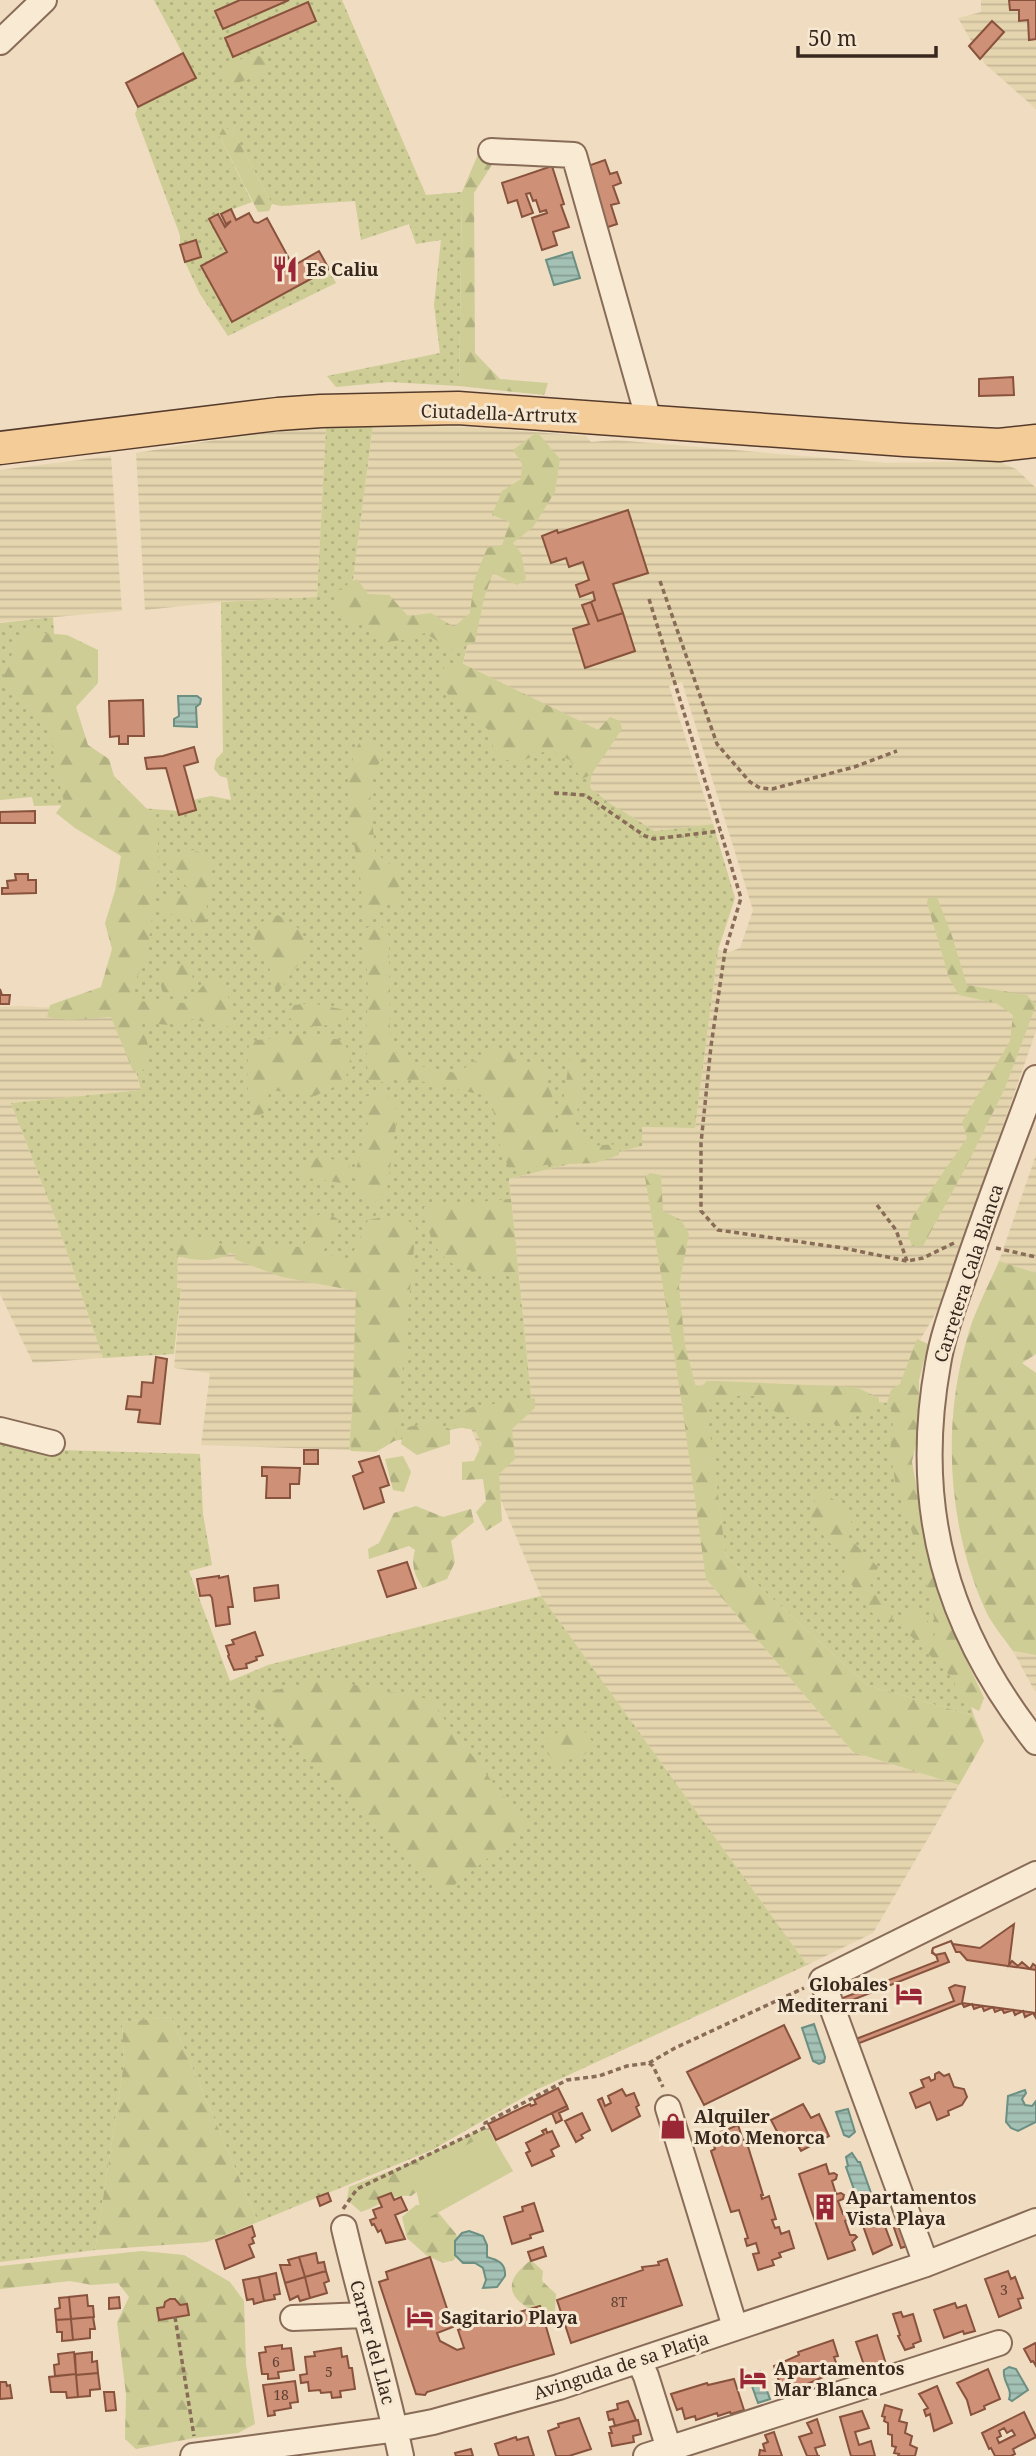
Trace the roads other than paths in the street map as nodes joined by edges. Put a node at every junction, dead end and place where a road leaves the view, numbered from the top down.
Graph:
1 (44, 0) edge
2 (0, 42) edge
3 (491, 151) dead end
4 (649, 421) junction
5 (1036, 441) edge
6 (999, 445) junction
7 (0, 448) edge
8 (1036, 463) edge
9 (1036, 1078) edge
10 (0, 1430) edge
11 (52, 1443) dead end
12 (1036, 1742) edge
13 (1036, 1874) edge
14 (668, 2108) road end
15 (1036, 2221) edge
16 (344, 2228) road end
17 (926, 2264) junction
18 (364, 2315) junction
19 (293, 2318) dead end
20 (735, 2327) junction
21 (999, 2343) dead end
22 (639, 2361) junction
23 (397, 2429) junction
24 (262, 2452) edge
25 (658, 2452) edge
26 (194, 2456) edge
27 (401, 2456) edge

1 - 2 street
3 - 4 street
4 - 6 main road, Ciutadella-Artrutx
4 - 7 main road, Ciutadella-Artrutx
5 - 6 main road
6 - 8 main road
9 - 12 street, Carretera Cala Blanca
10 - 11 street
13 - 17 street
14 - 20 street
15 - 17 street, Avinguda de sa Platja
16 - 18 street, Carrer del Llac
17 - 20 street, Avinguda de sa Platja
18 - 19 street
18 - 23 street, Carrer del Llac
20 - 22 street, Avinguda de sa Platja
21 - 25 street
22 - 23 street, Avinguda de sa Platja
22 - 25 street
23 - 24 street, Avinguda de sa Platja
23 - 27 street, Carrer del Llac
24 - 26 street, Avinguda de sa Platja

